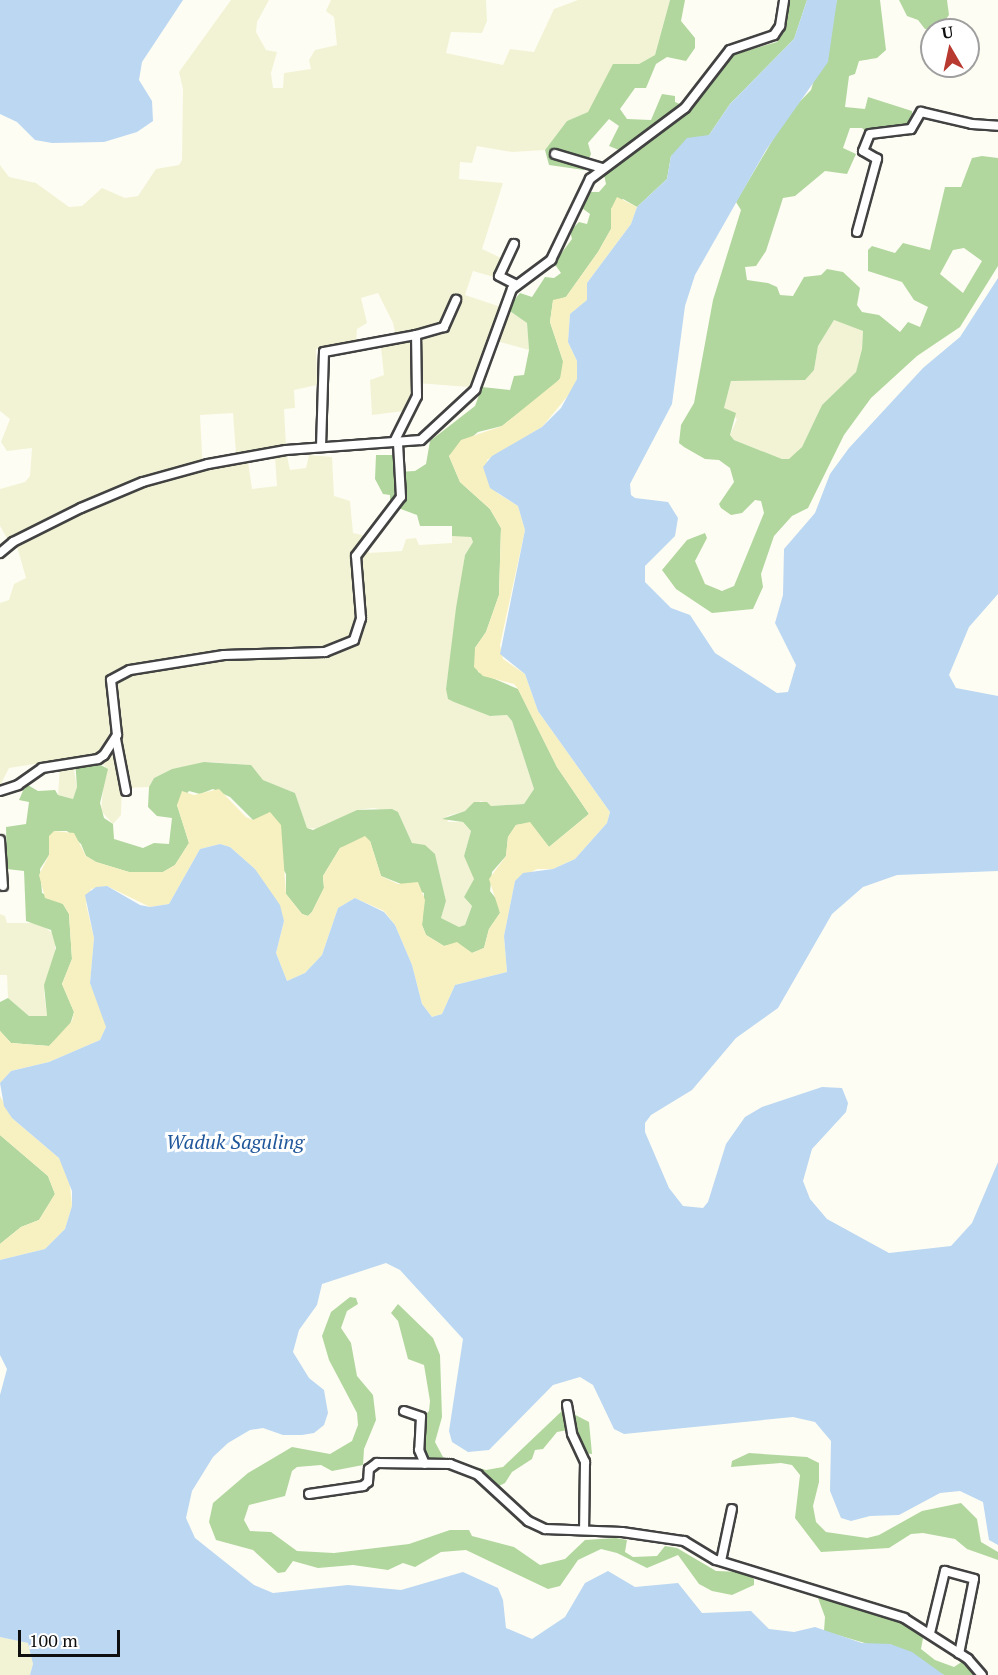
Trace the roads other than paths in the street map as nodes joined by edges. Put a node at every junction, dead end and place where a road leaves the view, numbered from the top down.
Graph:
1 (784, 0) edge
2 (998, 126) edge
3 (555, 154) dead end
4 (602, 168) junction
5 (857, 232) dead end
6 (514, 244) dead end
7 (515, 284) junction
8 (456, 300) dead end
9 (416, 335) junction
10 (396, 443) junction
11 (321, 447) junction
12 (0, 553) edge
13 (116, 739) junction
14 (126, 790) dead end
15 (0, 791) edge
16 (0, 840) edge
17 (3, 886) dead end
18 (567, 1405) dead end
19 (404, 1411) dead end
20 (425, 1464) junction
21 (309, 1494) dead end
22 (732, 1509) dead end
23 (584, 1530) junction
24 (721, 1561) junction
25 (930, 1632) junction
26 (959, 1654) junction
27 (982, 1675) edge

1 - 4 street
2 - 5 street
3 - 4 street
4 - 7 street
6 - 7 street
7 - 10 street
8 - 9 street
9 - 10 street
9 - 11 street
10 - 11 street
10 - 13 street
11 - 12 street
13 - 14 street
13 - 15 street
16 - 17 street
18 - 23 street
19 - 20 street
20 - 21 street
20 - 23 street
22 - 24 street
23 - 24 street
24 - 25 street
25 - 26 street
25 - 26 street
26 - 27 street

